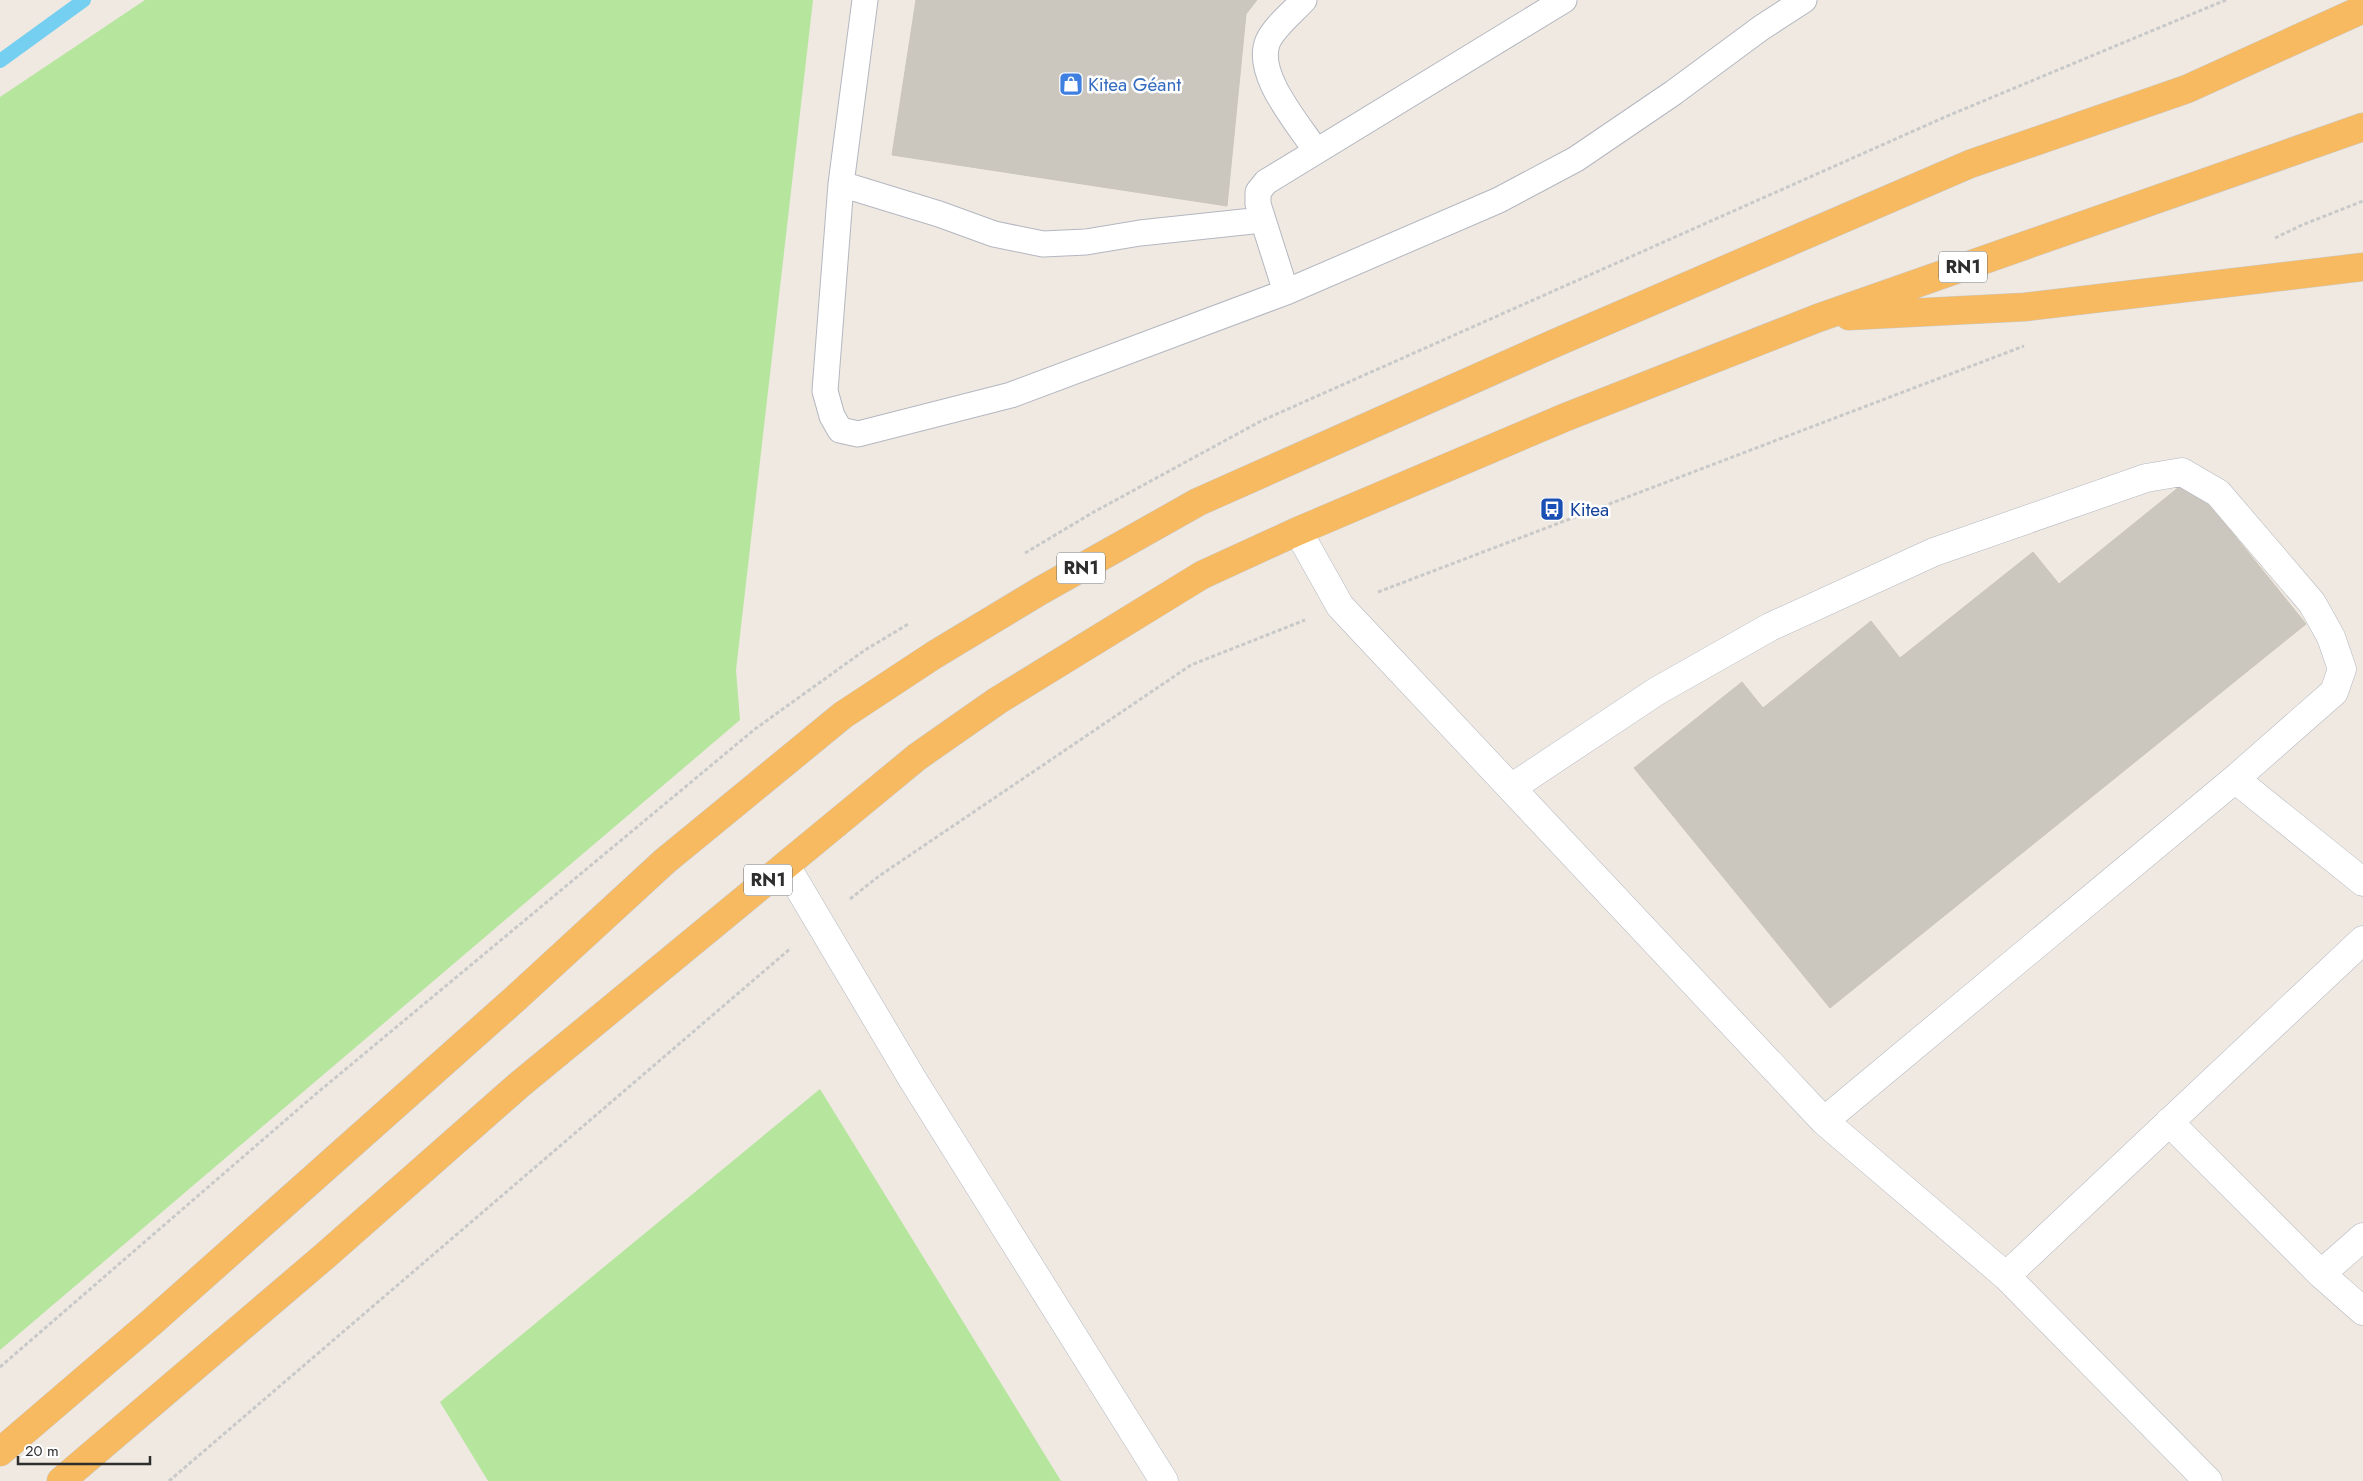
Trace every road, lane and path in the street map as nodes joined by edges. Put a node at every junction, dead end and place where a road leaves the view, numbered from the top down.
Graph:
1 (865, 0) edge
2 (1304, 0) edge
3 (1564, 0) edge
4 (1804, 0) edge
5 (2363, 9) edge
6 (2363, 127) edge
7 (1316, 150) junction
8 (841, 184) junction
9 (1262, 220) junction
10 (2363, 267) edge
11 (1286, 292) junction
12 (1818, 318) junction
13 (2029, 344) dead end
14 (1298, 531) junction
15 (1340, 606) junction
16 (2235, 779) junction
17 (1511, 788) junction
18 (786, 866) junction
19 (2363, 882) edge
20 (820, 923) junction
21 (2363, 940) edge
22 (1824, 1121) junction
23 (2169, 1122) junction
24 (2363, 1237) edge
25 (2321, 1274) junction
26 (2006, 1276) junction
27 (2363, 1311) edge
28 (0, 1452) edge
29 (61, 1481) edge
30 (169, 1481) edge
31 (1164, 1481) edge
32 (2208, 1481) edge

1 - 8 lane
2 - 7 lane
3 - 7 lane
4 - 11 lane
5 - 28 highway, RN1
6 - 12 highway, RN1
7 - 9 lane
8 - 9 lane
8 - 11 lane
9 - 11 lane
10 - 12 highway
12 - 14 highway, RN1
13 - 15 path
14 - 15 street
14 - 18 highway, RN1
15 - 17 street
15 - 20 path
16 - 17 street
16 - 19 street
16 - 22 street
17 - 22 street
18 - 20 street
18 - 29 highway, RN1
20 - 30 path
20 - 31 street
21 - 23 street
22 - 26 street
23 - 25 street
23 - 26 street
24 - 25 street
25 - 27 street
26 - 32 street

